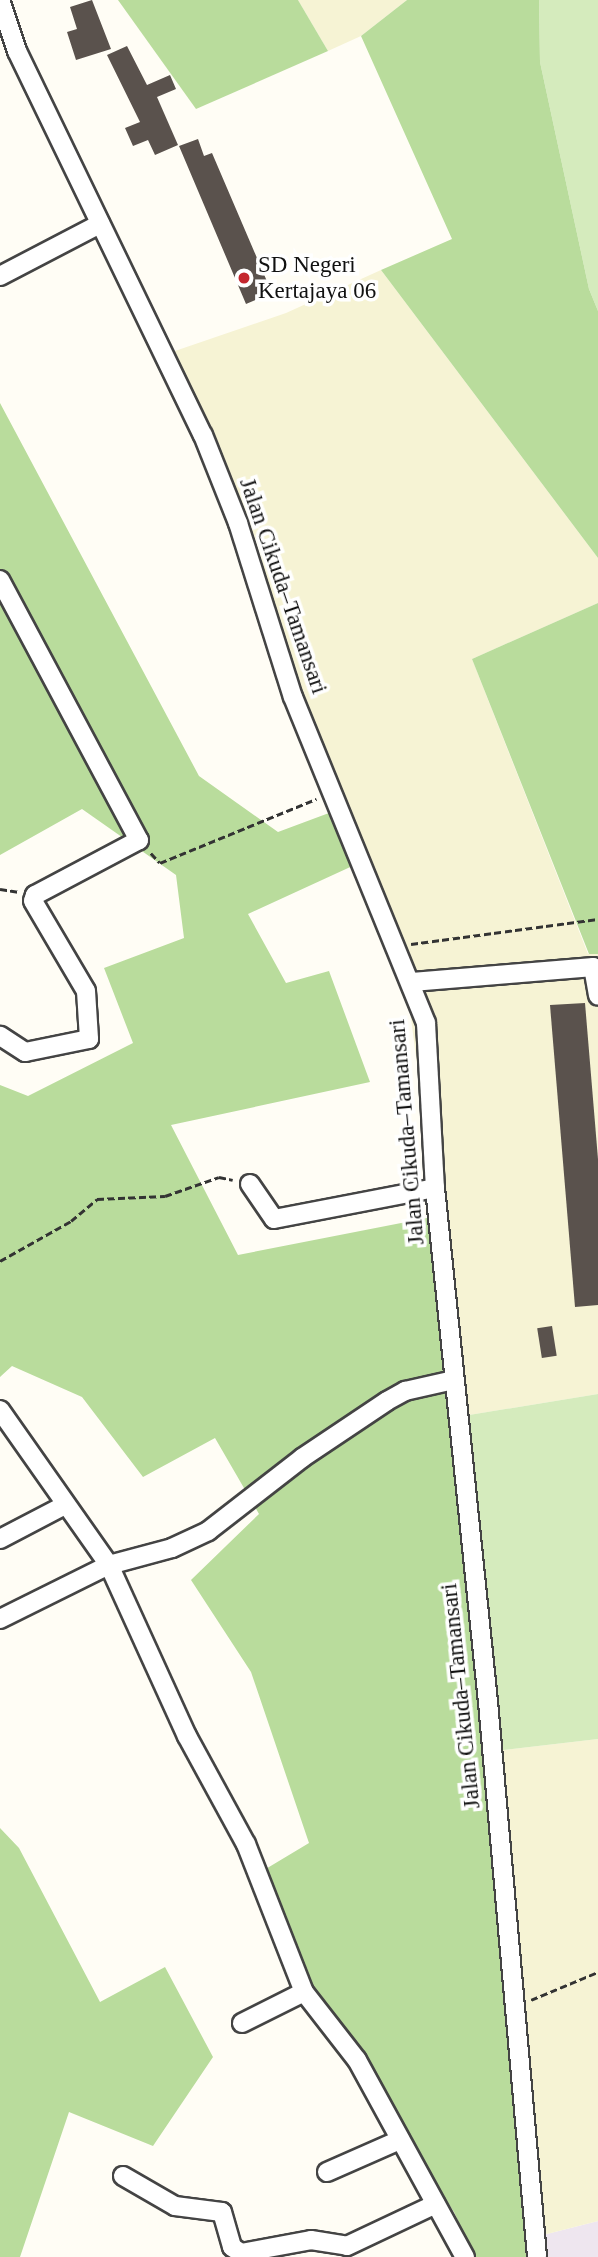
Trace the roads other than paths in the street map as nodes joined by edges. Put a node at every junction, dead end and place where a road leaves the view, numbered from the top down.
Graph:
1 (1, 0) edge
2 (100, 224) junction
3 (0, 275) edge
4 (0, 580) edge
5 (412, 982) junction
6 (598, 996) edge
7 (0, 1036) edge
8 (250, 1184) road end
9 (435, 1188) junction
10 (454, 1380) junction
11 (0, 1410) edge
12 (63, 1506) junction
13 (0, 1539) edge
14 (109, 1565) junction
15 (0, 1619) edge
16 (304, 1992) junction
17 (242, 2023) dead end
18 (400, 2140) junction
19 (327, 2172) dead end
20 (123, 2176) dead end
21 (436, 2204) junction
22 (465, 2257) edge
23 (537, 2257) edge

1 - 2 street, Jalan Cikuda–Tamansari
2 - 3 street
2 - 5 street, Jalan Cikuda–Tamansari
4 - 7 street
5 - 6 street
5 - 9 street, Jalan Cikuda–Tamansari
8 - 9 street
9 - 10 street, Jalan Cikuda–Tamansari
10 - 14 street
10 - 23 street, Jalan Cikuda–Tamansari
11 - 12 street
12 - 13 street
12 - 14 street
14 - 15 street
14 - 16 street
16 - 17 street
16 - 18 street
18 - 19 street
18 - 21 street
20 - 21 street
21 - 22 street

